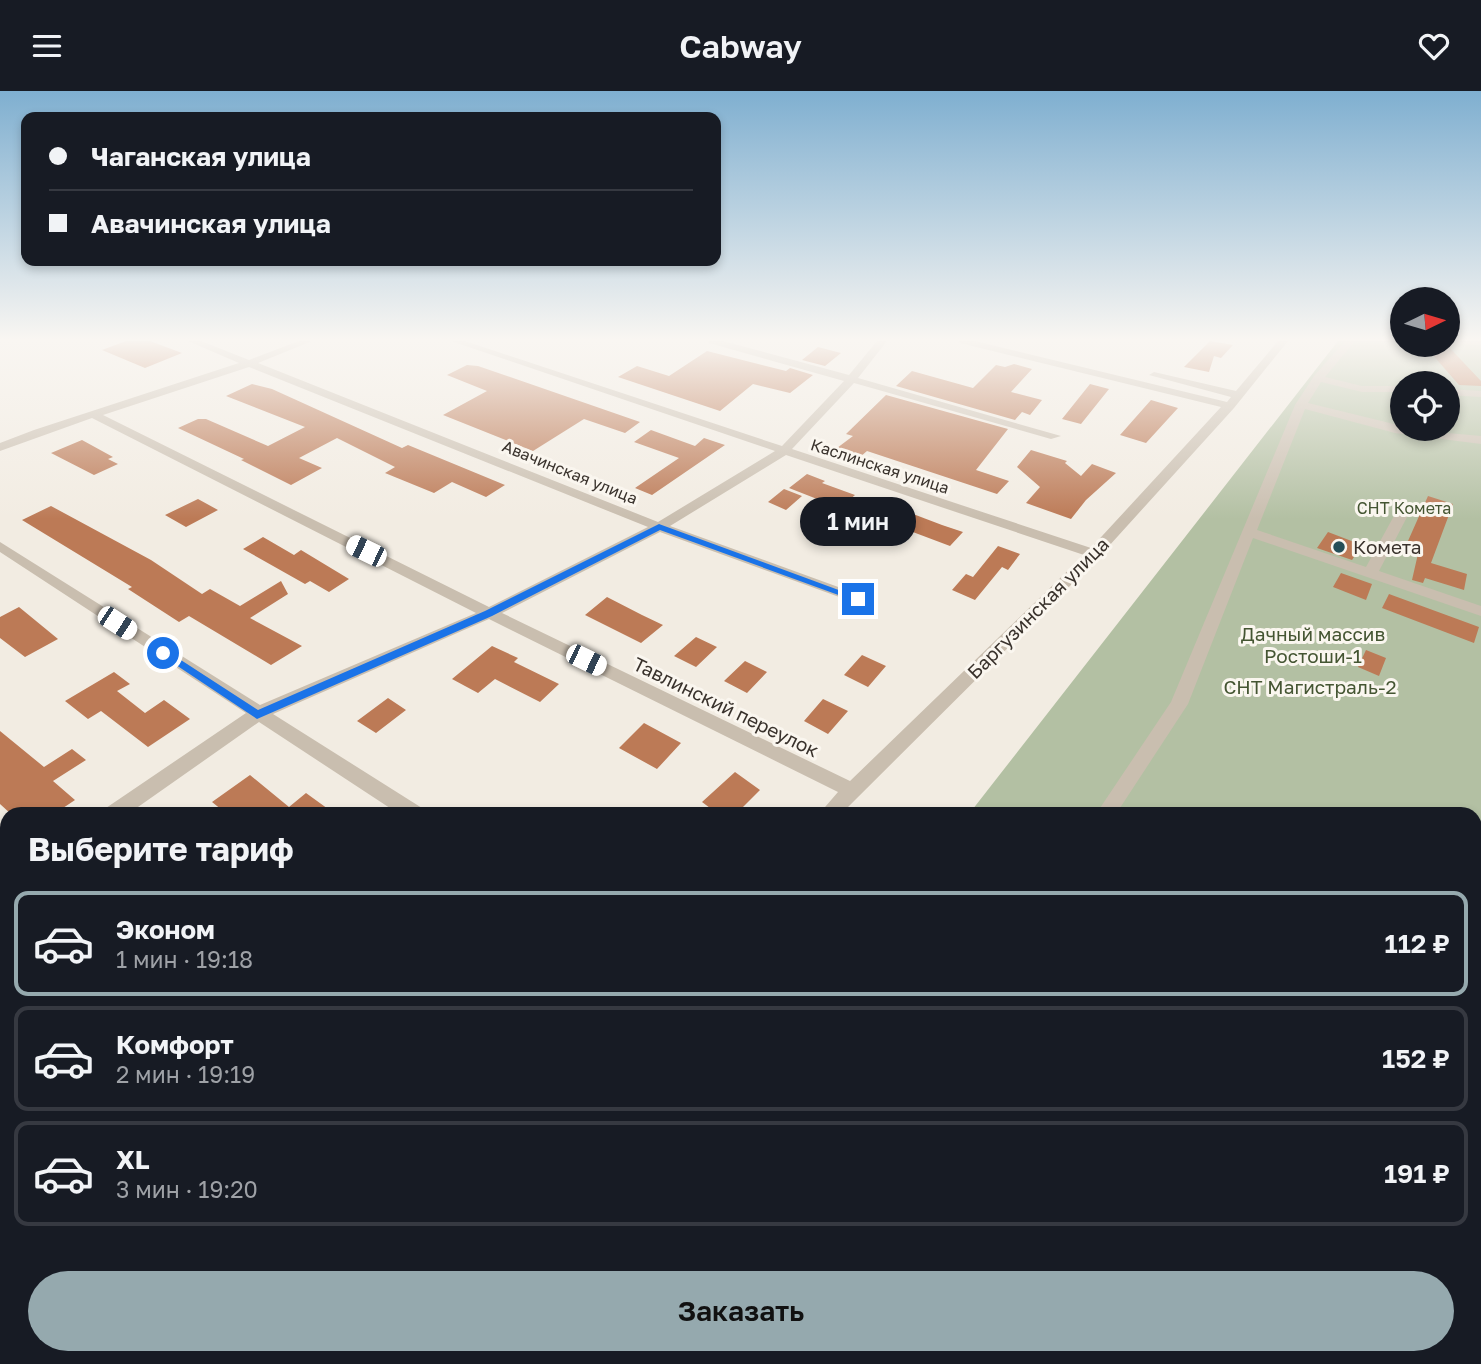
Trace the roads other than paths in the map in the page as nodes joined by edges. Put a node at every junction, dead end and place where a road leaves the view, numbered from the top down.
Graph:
1 (139, 400) edge
2 (346, 400) edge
3 (635, 400) edge
4 (831, 400) edge
5 (925, 400) edge
6 (1234, 400) edge
7 (1304, 400) edge
8 (1301, 405) junction
9 (95, 415) junction
10 (1055, 436) dead end
11 (1481, 440) edge
12 (0, 447) edge
13 (784, 450) junction
14 (1400, 517) dead end
15 (659, 527) junction
16 (1248, 532) junction
17 (0, 546) edge
18 (1094, 554) junction
19 (1370, 574) junction
20 (858, 599) dead end
21 (1481, 611) edge
22 (489, 613) junction
23 (257, 715) junction
24 (852, 790) junction
25 (123, 807) edge
26 (404, 807) edge
27 (835, 807) edge
28 (1110, 807) edge

1 - 9 street
2 - 15 street, Авачинская улица
3 - 13 street, Каслинская улица
4 - 13 street
5 - 10 street
6 - 18 street, Баргузинская улица
7 - 8 street
8 - 11 street
8 - 16 street
9 - 12 street
9 - 22 street, Тавлинский переулок
13 - 15 street
13 - 18 street, Каслинская улица
14 - 19 street
15 - 20 street, Авачинская улица
15 - 22 street
16 - 19 street
16 - 28 street
17 - 23 street
18 - 24 street, Баргузинская улица
19 - 21 street
22 - 23 street
22 - 24 street, Тавлинский переулок
23 - 25 street
23 - 26 street
24 - 27 street, Баргузинская улица

